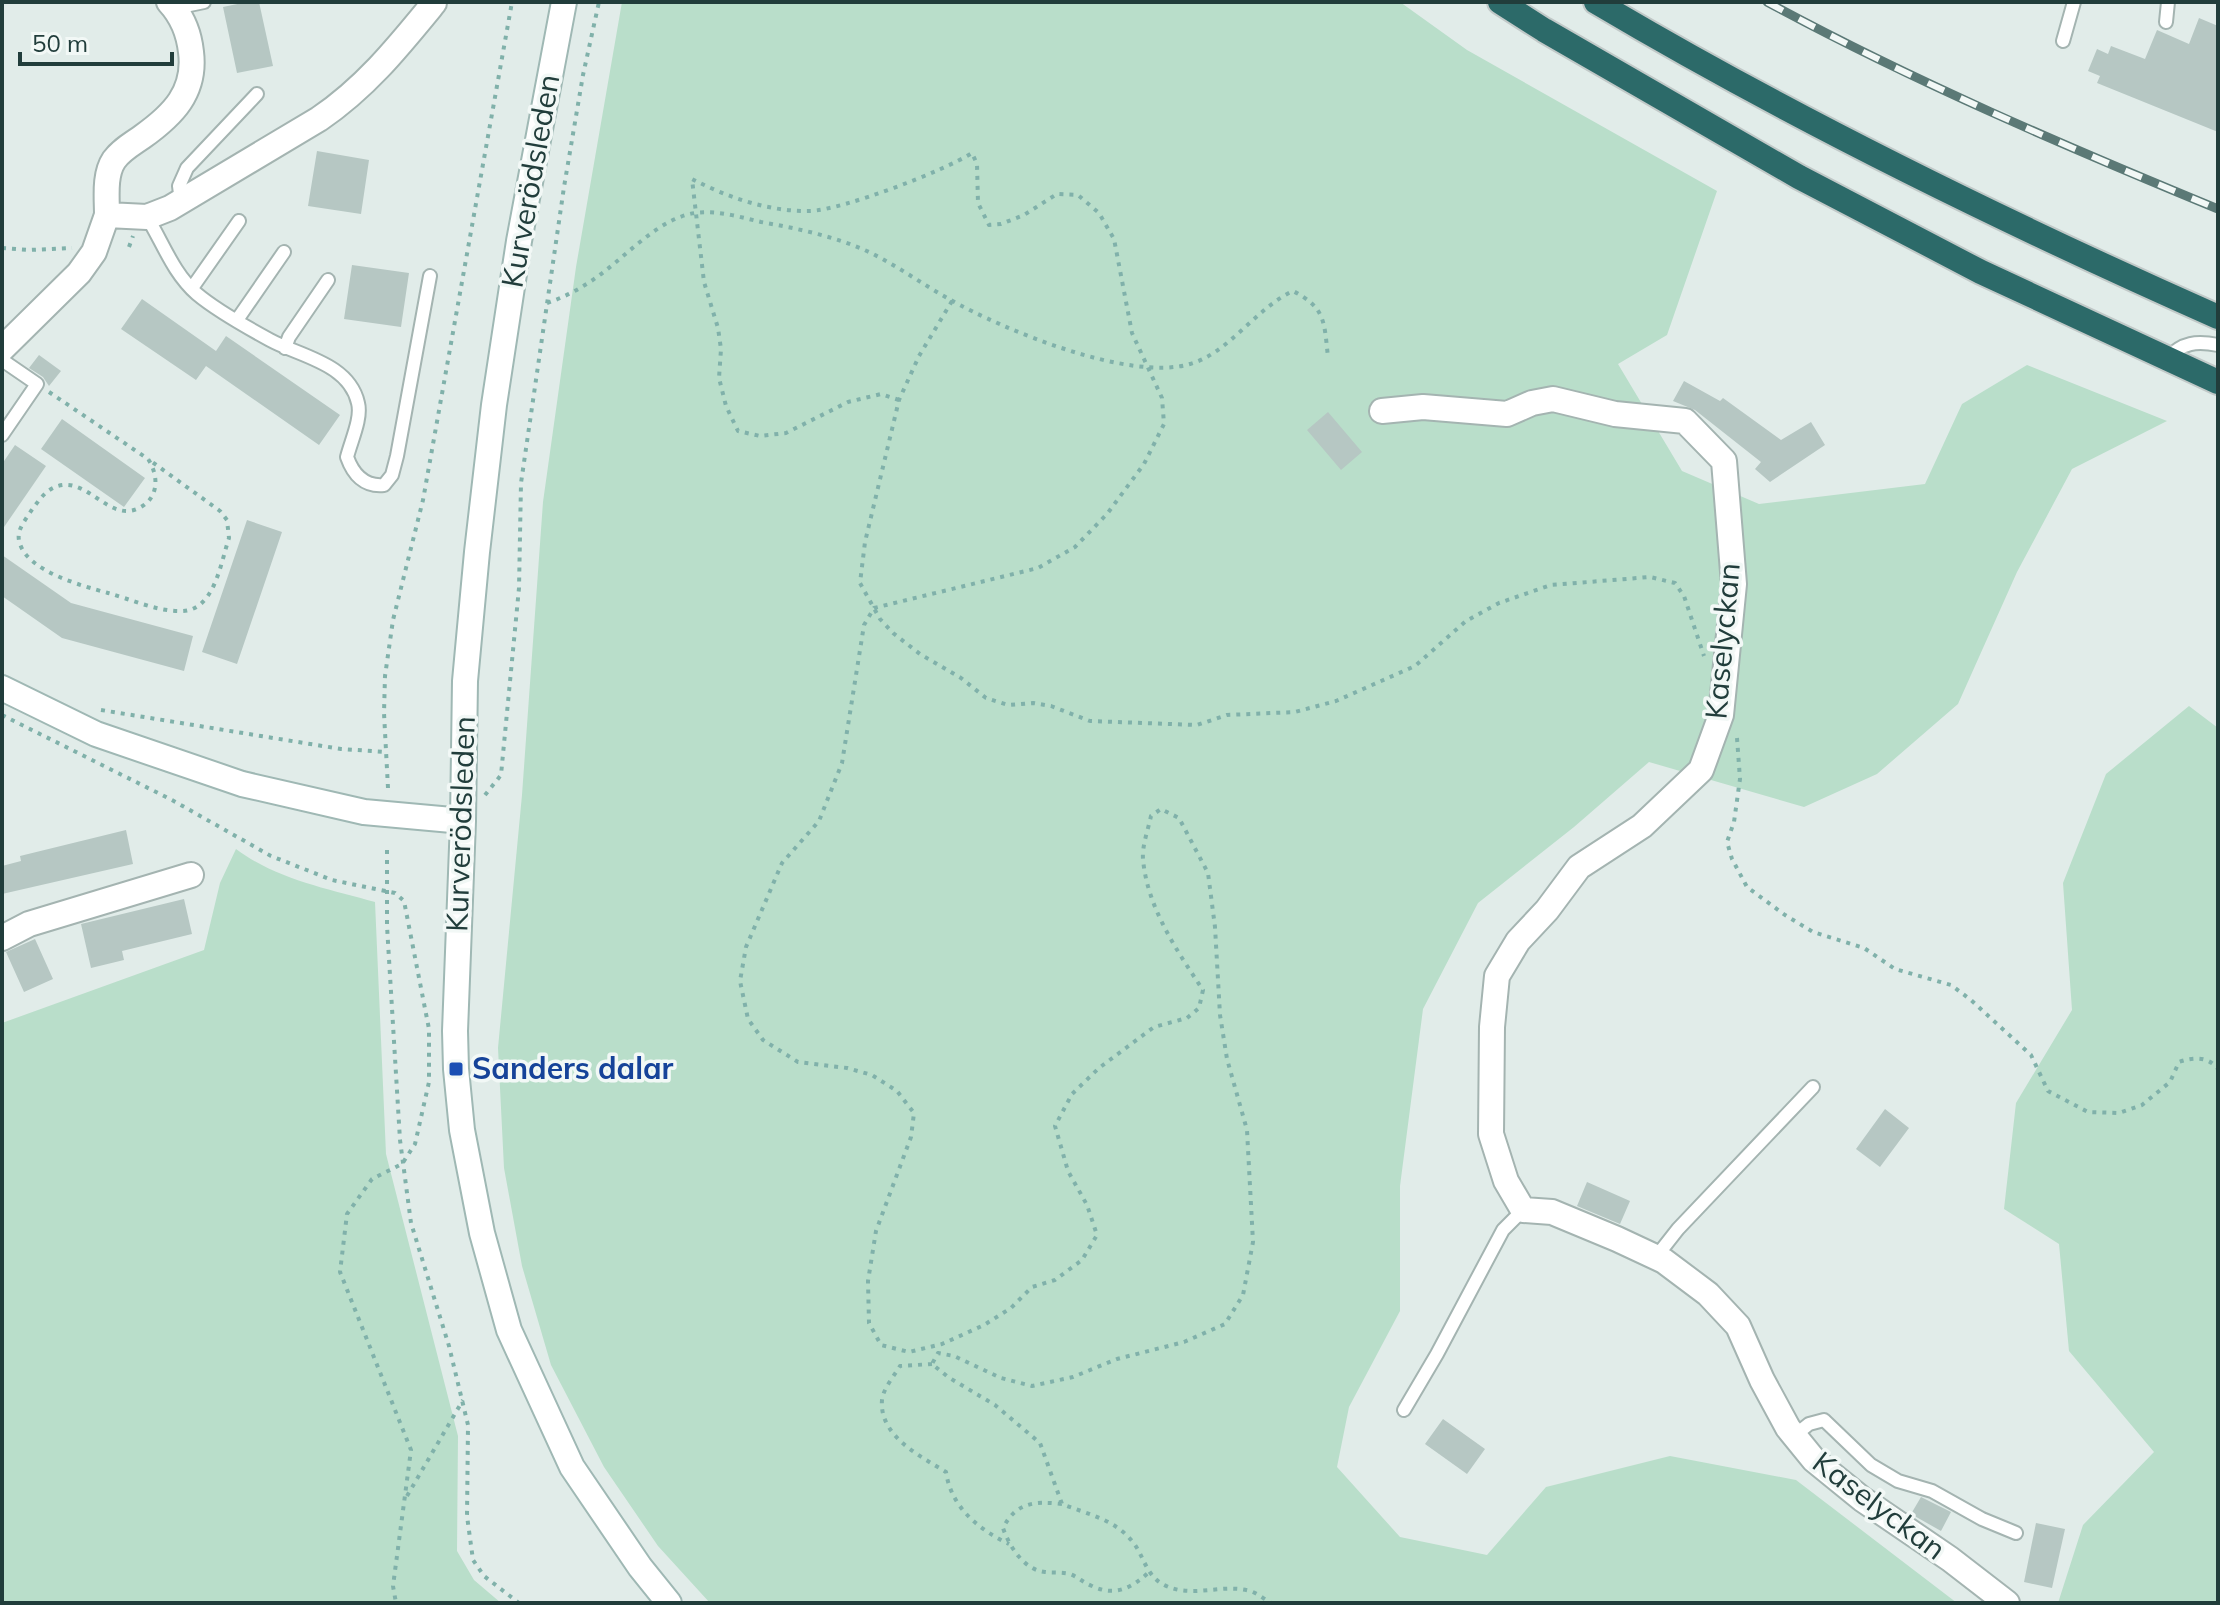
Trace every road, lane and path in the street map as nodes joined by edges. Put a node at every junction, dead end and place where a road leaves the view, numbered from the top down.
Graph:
1 (204, 2) edge
2 (512, 2) edge
3 (564, 2) edge
4 (599, 2) edge
5 (1500, 2) edge
6 (1596, 2) edge
7 (2074, 2) edge
8 (2168, 2) edge
9 (434, 3) edge
10 (172, 5) edge
11 (2166, 22) dead end
12 (2063, 41) dead end
13 (257, 94) dead end
14 (181, 202) junction
15 (695, 213) junction
16 (107, 215) junction
17 (147, 217) junction
18 (239, 221) dead end
19 (82, 247) dead end
20 (2, 248) edge
21 (284, 252) dead end
22 (430, 276) dead end
23 (328, 280) dead end
24 (192, 288) junction
25 (952, 301) junction
26 (547, 303) junction
27 (2218, 317) edge
28 (237, 320) junction
29 (2218, 345) edge
30 (285, 348) junction
31 (2, 349) edge
32 (1328, 357) dead end
33 (2167, 359) junction
34 (2, 360) edge
35 (1149, 367) junction
36 (2218, 382) edge
37 (37, 384) junction
38 (899, 400) junction
39 (1382, 411) dead end
40 (2, 435) edge
41 (148, 459) junction
42 (874, 608) junction
43 (1705, 658) dead end
44 (2, 688) edge
45 (89, 708) dead end
46 (2, 715) edge
47 (1737, 735) dead end
48 (387, 752) junction
49 (388, 788) dead end
50 (463, 821) junction
51 (387, 850) dead end
52 (191, 875) dead end
53 (386, 893) junction
54 (2, 938) edge
55 (2218, 1069) edge
56 (1813, 1087) dead end
57 (402, 1164) junction
58 (1523, 1210) junction
59 (1656, 1257) junction
60 (932, 1364) junction
61 (463, 1399) junction
62 (1404, 1410) dead end
63 (1794, 1436) junction
64 (406, 1498) junction
65 (1062, 1504) junction
66 (2016, 1533) dead end
67 (1009, 1544) junction
68 (1149, 1572) junction
69 (396, 1603) edge
70 (519, 1603) edge
71 (669, 1603) edge
72 (1271, 1603) edge
73 (2007, 1603) edge

1 - 10 lane
2 - 48 path
3 - 50 street, Kurverödsleden
4 - 26 path
5 - 33 highway
6 - 27 highway
7 - 12 lane
8 - 11 lane
9 - 14 street
10 - 16 street
13 - 14 lane
14 - 17 street
15 - 25 path
15 - 26 path
15 - 35 path
15 - 38 path
16 - 17 street
16 - 31 street
17 - 24 lane
18 - 24 lane
19 - 20 path
21 - 28 lane
22 - 30 lane
23 - 30 lane
24 - 28 lane
25 - 35 path
25 - 38 path
26 - 50 path
28 - 30 lane
29 - 33 lane
32 - 35 path
33 - 36 highway
34 - 37 lane
35 - 42 path
37 - 40 lane
37 - 41 path
38 - 42 path
39 - 58 street, Kaselyckan
41 - 41 path
42 - 43 path
42 - 60 path
44 - 50 street
45 - 48 path
46 - 53 path
47 - 55 path
48 - 49 path
50 - 71 street, Kurverödsleden
51 - 53 path
52 - 54 street
53 - 57 path
53 - 57 path
56 - 59 lane
57 - 61 path
57 - 64 path
58 - 59 street, Kaselyckan
58 - 62 lane
59 - 63 street, Kaselyckan
60 - 65 path
60 - 67 path
61 - 64 path
61 - 70 path
63 - 66 lane
63 - 73 street, Kaselyckan
64 - 69 path
65 - 67 path
65 - 68 path
67 - 68 path
68 - 72 path

